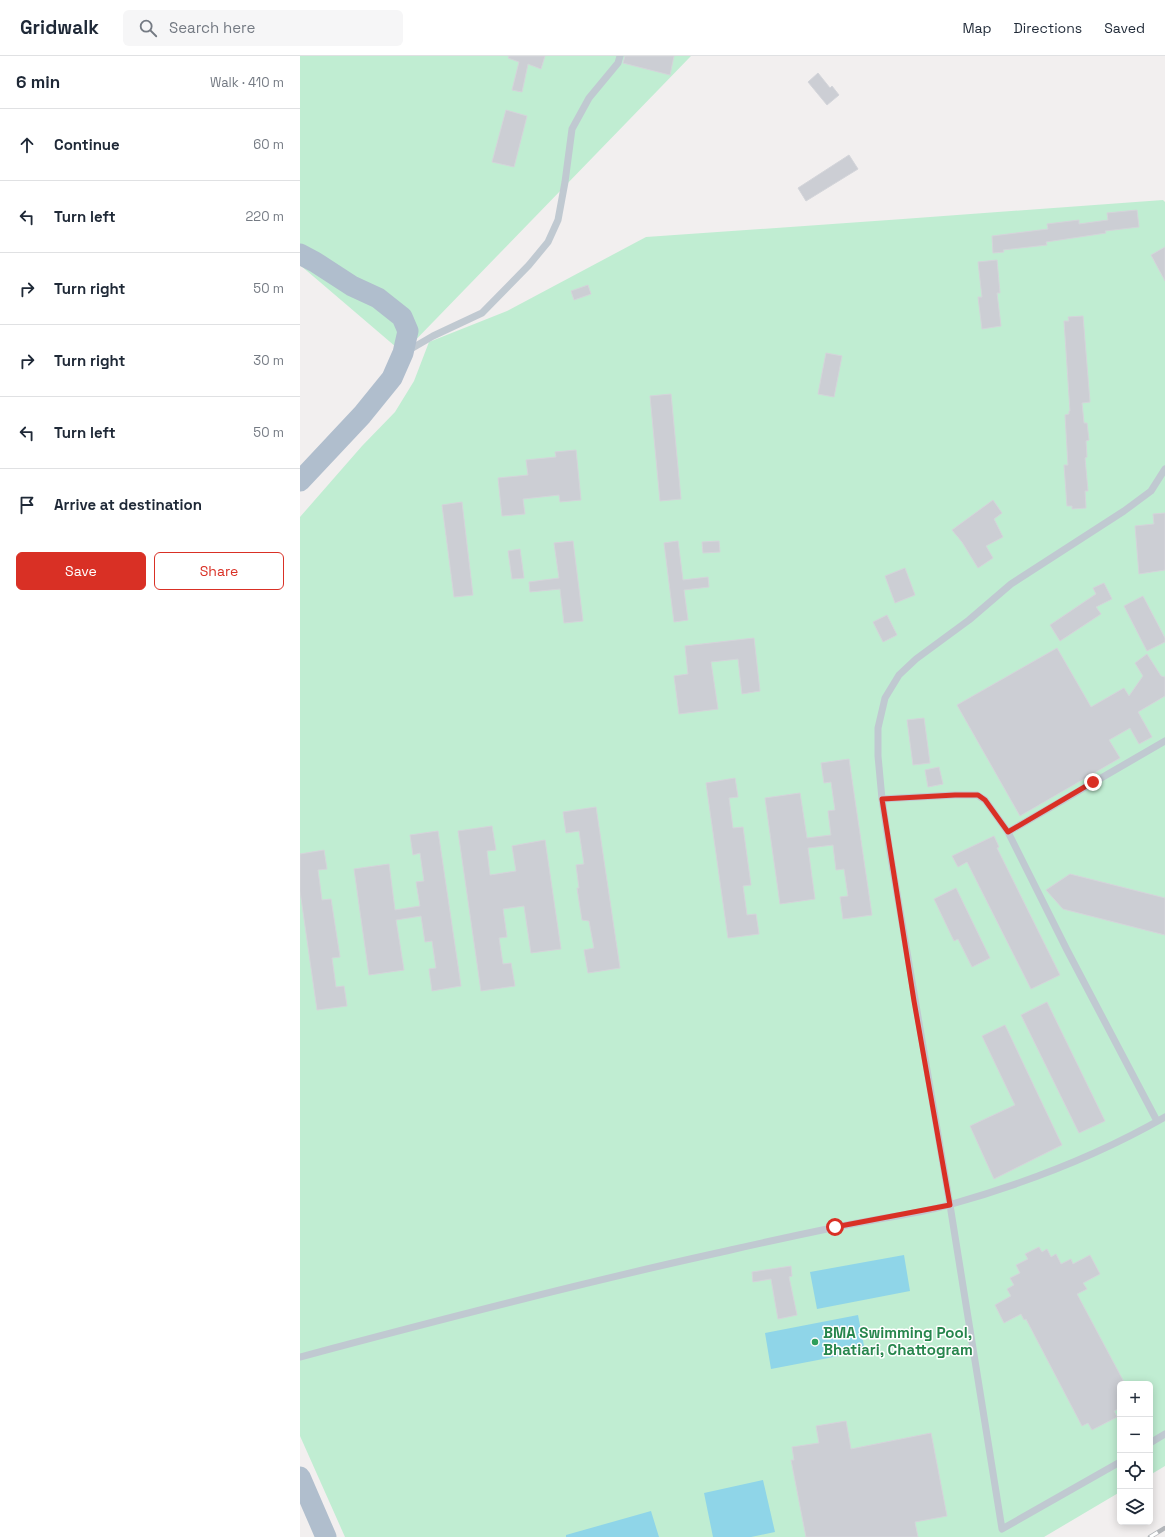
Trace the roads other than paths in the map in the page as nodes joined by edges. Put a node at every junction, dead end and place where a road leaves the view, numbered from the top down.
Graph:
1 (620, 56) edge
2 (300, 254) edge
3 (403, 353) junction
4 (1165, 469) edge
5 (300, 481) edge
6 (1165, 741) edge
7 (882, 799) junction
8 (1008, 832) junction
9 (1165, 1116) edge
10 (1157, 1121) junction
11 (950, 1205) junction
12 (300, 1357) edge
13 (1165, 1434) edge
14 (1153, 1442) edge
15 (1117, 1464) edge
16 (300, 1477) edge
17 (326, 1537) edge

1 - 3 lane
2 - 3 main road
3 - 5 main road
4 - 7 lane
6 - 8 lane
7 - 8 lane
7 - 11 lane
8 - 10 lane
9 - 10 lane
10 - 11 lane
11 - 12 lane
11 - 15 lane
13 - 14 lane
16 - 17 main road

